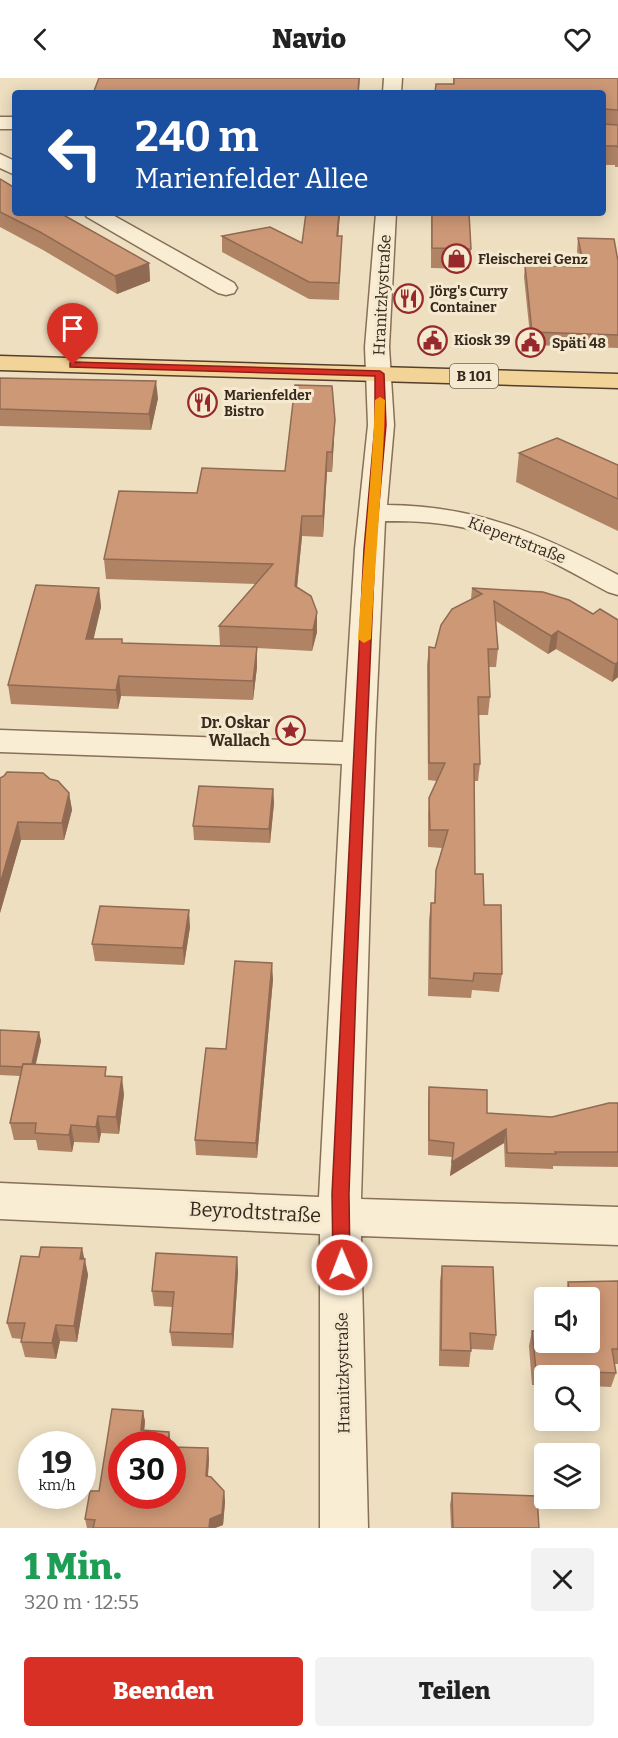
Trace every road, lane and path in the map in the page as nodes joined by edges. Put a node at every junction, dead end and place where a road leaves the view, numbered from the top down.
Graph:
1 (99, 216) edge
2 (386, 216) edge
3 (226, 288) dead end
4 (0, 363) edge
5 (380, 374) junction
6 (618, 381) edge
7 (374, 513) junction
8 (618, 586) edge
9 (0, 741) edge
10 (359, 754) junction
11 (0, 1201) edge
12 (341, 1216) junction
13 (618, 1226) edge
14 (344, 1528) edge

1 - 3 street
2 - 5 street, Hranitzkystraße
4 - 5 main road, B 101
5 - 6 main road, B 101
5 - 7 street, Hranitzkystraße
7 - 8 street, Kiepertstraße
7 - 10 street, Hranitzkystraße
9 - 10 street
10 - 12 street, Hranitzkystraße
11 - 12 street, Beyrodtstraße
12 - 13 street, Beyrodtstraße
12 - 14 street, Hranitzkystraße

